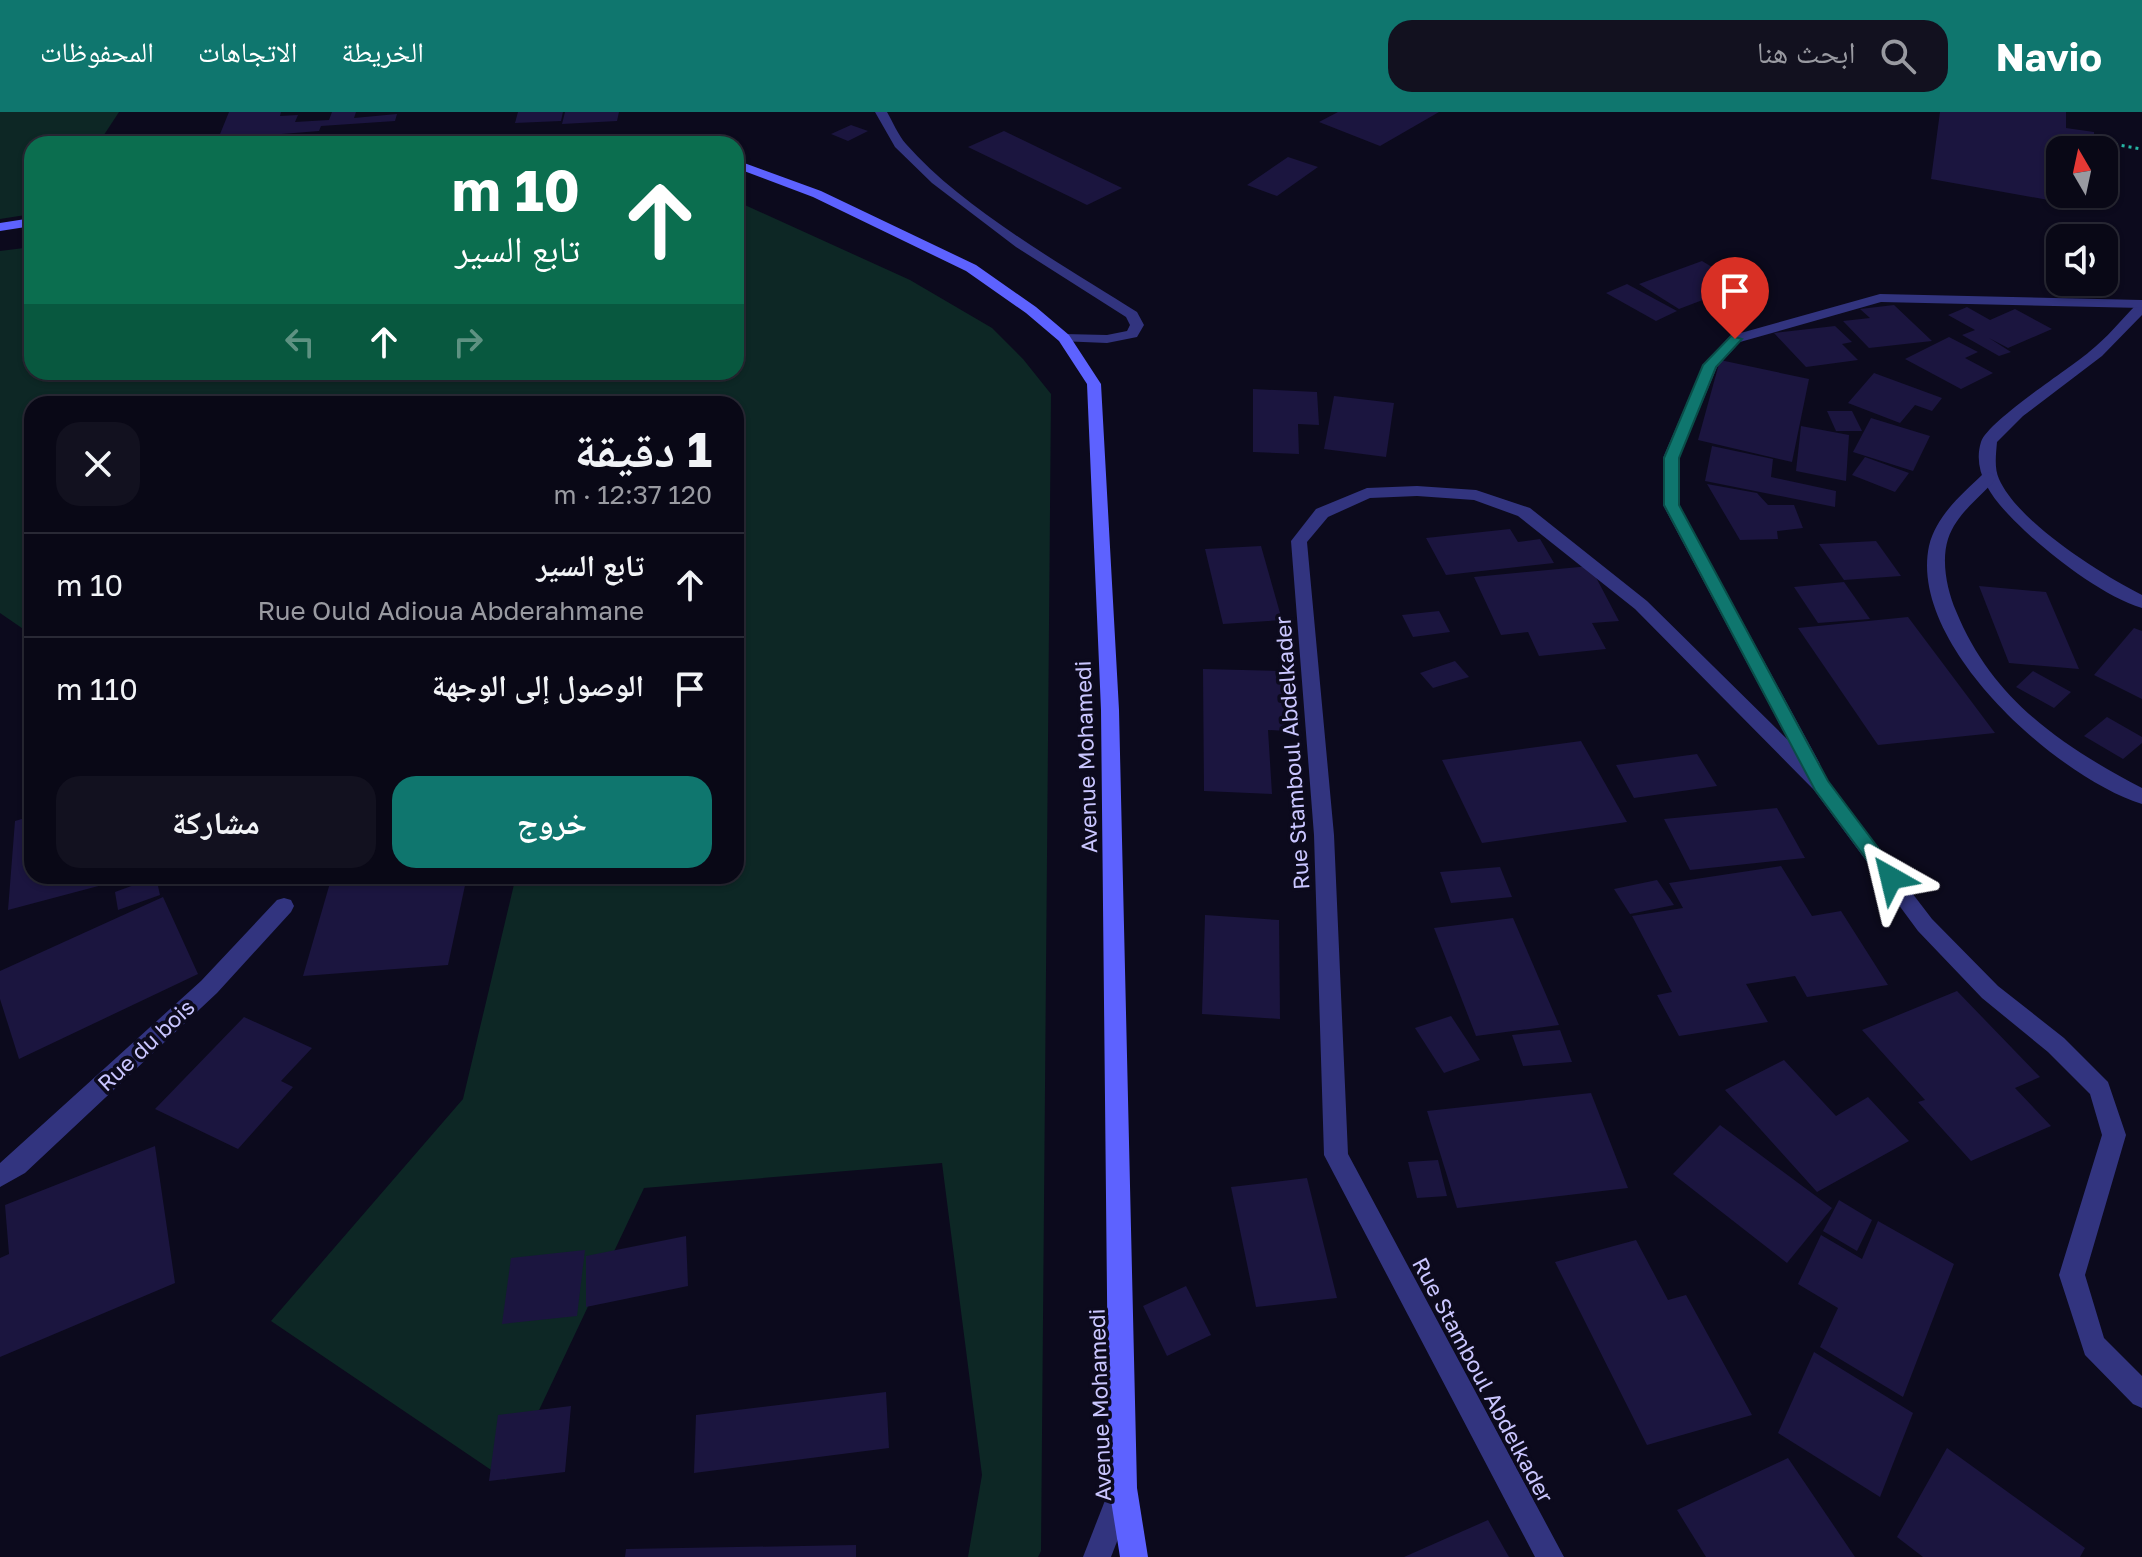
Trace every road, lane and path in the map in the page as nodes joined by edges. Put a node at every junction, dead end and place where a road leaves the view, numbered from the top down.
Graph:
1 (881, 112) edge
2 (2118, 145) edge
3 (2142, 149) edge
4 (744, 167) edge
5 (24, 223) edge
6 (0, 227) edge
7 (2142, 305) edge
8 (1064, 338) junction
9 (1989, 477) junction
10 (2142, 602) edge
11 (1821, 785) junction
12 (2142, 797) edge
13 (284, 906) dead end
14 (0, 1176) edge
15 (2142, 1395) edge
16 (1123, 1488) junction
17 (1097, 1557) edge
18 (1134, 1557) edge
19 (1550, 1557) edge

1 - 8 street
2 - 3 path
4 - 8 main road, Avenue Mohamedi
5 - 6 main road
7 - 9 street
7 - 11 street
8 - 16 main road, Avenue Mohamedi
9 - 10 street
9 - 12 street
11 - 15 street
11 - 19 street, Rue Stamboul Abdelkader
13 - 14 street, Rue du bois
16 - 17 street
16 - 18 main road, Avenue Mohamedi

